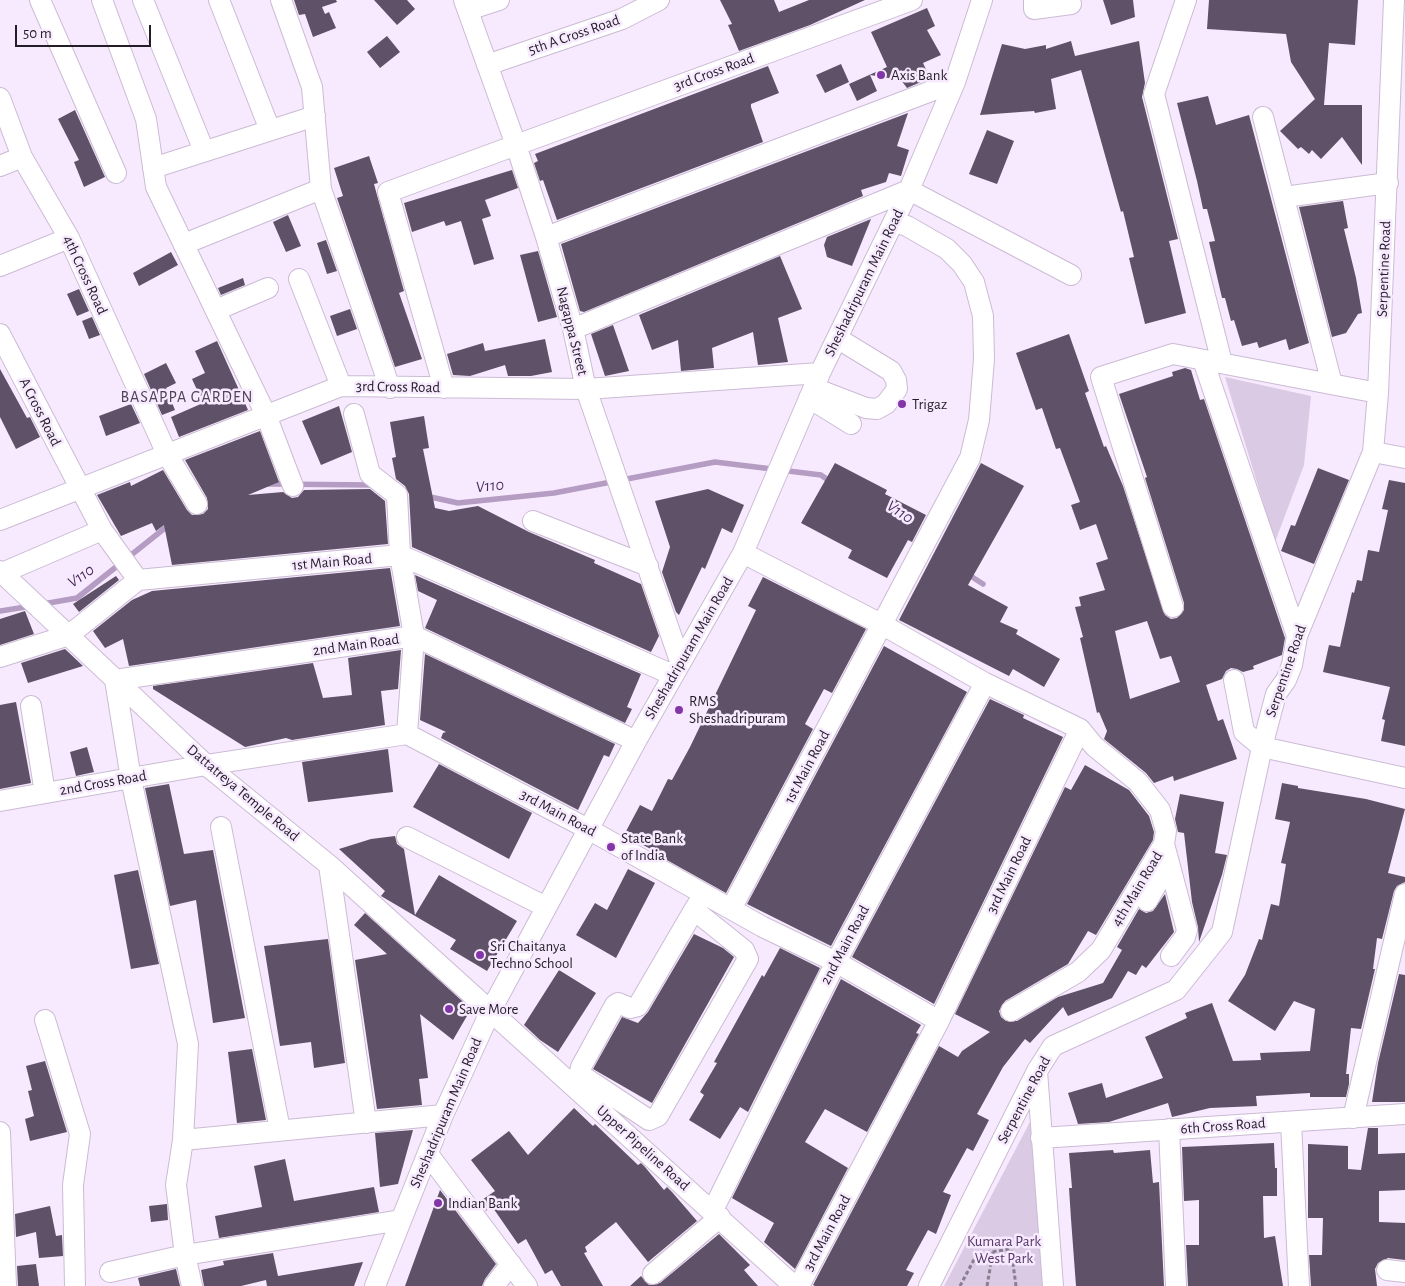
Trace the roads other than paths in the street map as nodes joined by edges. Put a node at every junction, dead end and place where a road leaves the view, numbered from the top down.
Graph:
1 (40, 0) edge
2 (102, 0) edge
3 (143, 0) edge
4 (219, 0) edge
5 (281, 0) edge
6 (499, 0) edge
7 (659, 0) edge
8 (912, 0) edge
9 (982, 0) edge
10 (1034, 0) edge
11 (1186, 0) edge
12 (1394, 0) edge
13 (1071, 4) dead end
14 (466, 5) edge
15 (487, 65) junction
16 (955, 82) junction
17 (0, 98) edge
18 (315, 116) junction
19 (1263, 118) dead end
20 (270, 130) junction
21 (516, 145) junction
22 (204, 151) junction
23 (22, 157) junction
24 (0, 166) edge
25 (153, 168) junction
26 (116, 174) dead end
27 (1388, 182) junction
28 (321, 189) junction
29 (909, 190) junction
30 (1284, 197) junction
31 (894, 222) junction
32 (546, 237) junction
33 (69, 238) junction
34 (184, 244) junction
35 (0, 266) edge
36 (1071, 275) dead end
37 (299, 279) dead end
38 (268, 288) dead end
39 (216, 310) junction
40 (573, 329) junction
41 (0, 334) edge
42 (837, 338) junction
43 (1212, 361) junction
44 (1332, 384) junction
45 (341, 386) junction
46 (814, 386) junction
47 (390, 388) junction
48 (444, 388) junction
49 (586, 389) junction
50 (1378, 393) junction
51 (354, 414) dead end
52 (266, 415) junction
53 (851, 424) dead end
54 (1373, 452) junction
55 (168, 454) junction
56 (1405, 458) edge
57 (293, 486) dead end
58 (80, 489) junction
59 (197, 504) dead end
60 (2, 515) edge
61 (533, 521) dead end
62 (102, 530) junction
63 (743, 553) junction
64 (400, 556) junction
65 (648, 566) junction
66 (1, 572) edge
67 (138, 580) junction
68 (1173, 607) dead end
69 (883, 625) junction
70 (69, 635) junction
71 (414, 636) junction
72 (1297, 636) junction
73 (0, 657) edge
74 (676, 668) junction
75 (115, 680) junction
76 (1234, 680) dead end
77 (985, 683) junction
78 (31, 706) dead end
79 (1080, 729) junction
80 (407, 734) junction
81 (636, 741) junction
82 (1262, 747) junction
83 (206, 764) junction
84 (1405, 778) edge
85 (131, 779) junction
86 (45, 793) junction
87 (0, 801) edge
88 (221, 827) dead end
89 (588, 829) junction
90 (407, 837) dead end
91 (1167, 854) junction
92 (329, 865) junction
93 (1405, 894) edge
94 (1147, 901) dead end
95 (699, 902) junction
96 (546, 907) junction
97 (731, 909) junction
98 (1171, 956) dead end
99 (836, 962) junction
100 (491, 1010) junction
101 (1011, 1012) dead end
102 (45, 1020) dead end
103 (938, 1021) junction
104 (1037, 1071) junction
105 (1405, 1114) edge
106 (443, 1115) junction
107 (1353, 1118) junction
108 (1291, 1122) junction
109 (366, 1123) junction
110 (1169, 1129) junction
111 (280, 1130) junction
112 (0, 1132) edge
113 (1041, 1138) junction
114 (183, 1140) junction
115 (428, 1154) junction
116 (716, 1213) junction
117 (401, 1220) junction
118 (185, 1255) junction
119 (511, 1264) junction
120 (110, 1272) dead end
121 (653, 1274) dead end
122 (786, 1283) edge
123 (6, 1286) edge
124 (75, 1286) edge
125 (192, 1286) edge
126 (374, 1286) edge
127 (494, 1286) edge
128 (527, 1286) edge
129 (929, 1286) edge
130 (1053, 1286) edge
131 (1176, 1286) edge
132 (1299, 1286) edge

1 - 26 street
2 - 25 street
3 - 22 street
4 - 20 street
5 - 18 street
6 - 14 street
7 - 15 street, 5th A Cross Road
8 - 21 street, 3rd Cross Road
9 - 16 street, Sheshadripuram Main Road
10 - 13 street
11 - 43 street
12 - 27 street, Serpentine Road
14 - 15 street, Nagappa Street
15 - 21 street, Nagappa Street
16 - 29 street, Sheshadripuram Main Road
16 - 32 street
17 - 23 street, 4th Cross Road
18 - 20 street
18 - 28 street
19 - 30 street
20 - 22 street
21 - 32 street, Nagappa Street
21 - 48 street, 3rd Cross Road
22 - 25 street
23 - 24 street
23 - 33 street, 4th Cross Road
25 - 34 street
27 - 30 street
27 - 50 street, Serpentine Road
28 - 34 street
28 - 47 street
29 - 31 street, Sheshadripuram Main Road
29 - 36 street
29 - 40 street
30 - 44 street
31 - 42 street, Sheshadripuram Main Road
31 - 69 street, 1st Main Road
32 - 40 street, Nagappa Street
33 - 35 street
33 - 55 street, 4th Cross Road
34 - 39 street
37 - 45 street
38 - 39 street
39 - 52 street
40 - 49 street, Nagappa Street
41 - 58 street, A Cross Road
42 - 46 street, Sheshadripuram Main Road
42 - 46 street
43 - 44 street
43 - 68 street
43 - 72 street
44 - 50 street
45 - 47 street, 3rd Cross Road
45 - 52 street, 3rd Cross Road
46 - 49 street, 3rd Cross Road
46 - 53 street
46 - 63 street, Sheshadripuram Main Road
47 - 48 street, 3rd Cross Road
48 - 49 street, 3rd Cross Road
49 - 65 street, Nagappa Street
50 - 54 street, Serpentine Road
51 - 64 street
52 - 55 street, 3rd Cross Road
52 - 57 street
54 - 56 street
54 - 72 street, Serpentine Road
55 - 58 street, 3rd Cross Road
55 - 59 street, 4th Cross Road
58 - 60 street, 3rd Cross Road
58 - 62 street, A Cross Road
61 - 65 street
62 - 66 street
62 - 67 street
63 - 69 street
63 - 74 street, Sheshadripuram Main Road
64 - 67 street, 1st Main Road
64 - 71 street
64 - 74 street, 1st Main Road
65 - 74 street, Nagappa Street
66 - 70 street, Dattatreya Temple Road
67 - 70 street
69 - 77 street
69 - 97 street, 1st Main Road
70 - 73 street
70 - 75 street, Dattatreya Temple Road
71 - 75 street, 2nd Main Road
71 - 80 street
71 - 81 street, 2nd Main Road
72 - 82 street, Serpentine Road
74 - 81 street, Sheshadripuram Main Road
75 - 83 street, Dattatreya Temple Road
75 - 85 street
76 - 82 street
77 - 79 street
77 - 99 street, 2nd Main Road
78 - 86 street
79 - 91 street, 4th Main Road
79 - 103 street, 3rd Main Road
80 - 83 street
80 - 89 street, 3rd Main Road
81 - 89 street, Sheshadripuram Main Road
82 - 84 street
82 - 104 street, Serpentine Road
83 - 85 street, 2nd Cross Road
83 - 92 street, Dattatreya Temple Road
85 - 86 street, 2nd Cross Road
85 - 114 street
86 - 87 street, 2nd Cross Road
88 - 111 street
89 - 95 street, 3rd Main Road
89 - 96 street, Sheshadripuram Main Road
90 - 96 street
91 - 94 street
91 - 98 street
91 - 101 street, 4th Main Road
92 - 100 street, Dattatreya Temple Road
92 - 109 street
93 - 107 street
95 - 95 street
95 - 97 street, 3rd Main Road
96 - 100 street, Sheshadripuram Main Road
97 - 99 street, 3rd Main Road
99 - 103 street, 3rd Main Road
99 - 116 street, 2nd Main Road
100 - 106 street, Sheshadripuram Main Road
100 - 116 street, Upper Pipeline Road
102 - 124 street
103 - 122 street, 3rd Main Road
104 - 113 street
104 - 129 street, Serpentine Road
105 - 107 street, 6th Cross Road
106 - 109 street
106 - 115 street, Sheshadripuram Main Road
107 - 108 street, 6th Cross Road
108 - 110 street, 6th Cross Road
108 - 132 street
109 - 111 street
110 - 113 street, 6th Cross Road
110 - 131 street
111 - 114 street
112 - 123 street
113 - 130 street
114 - 118 street
115 - 117 street, Sheshadripuram Main Road
115 - 119 street
116 - 121 street
116 - 122 street, Upper Pipeline Road
117 - 118 street
117 - 126 street, Sheshadripuram Main Road
118 - 120 street
118 - 125 street
119 - 127 street
119 - 128 street

